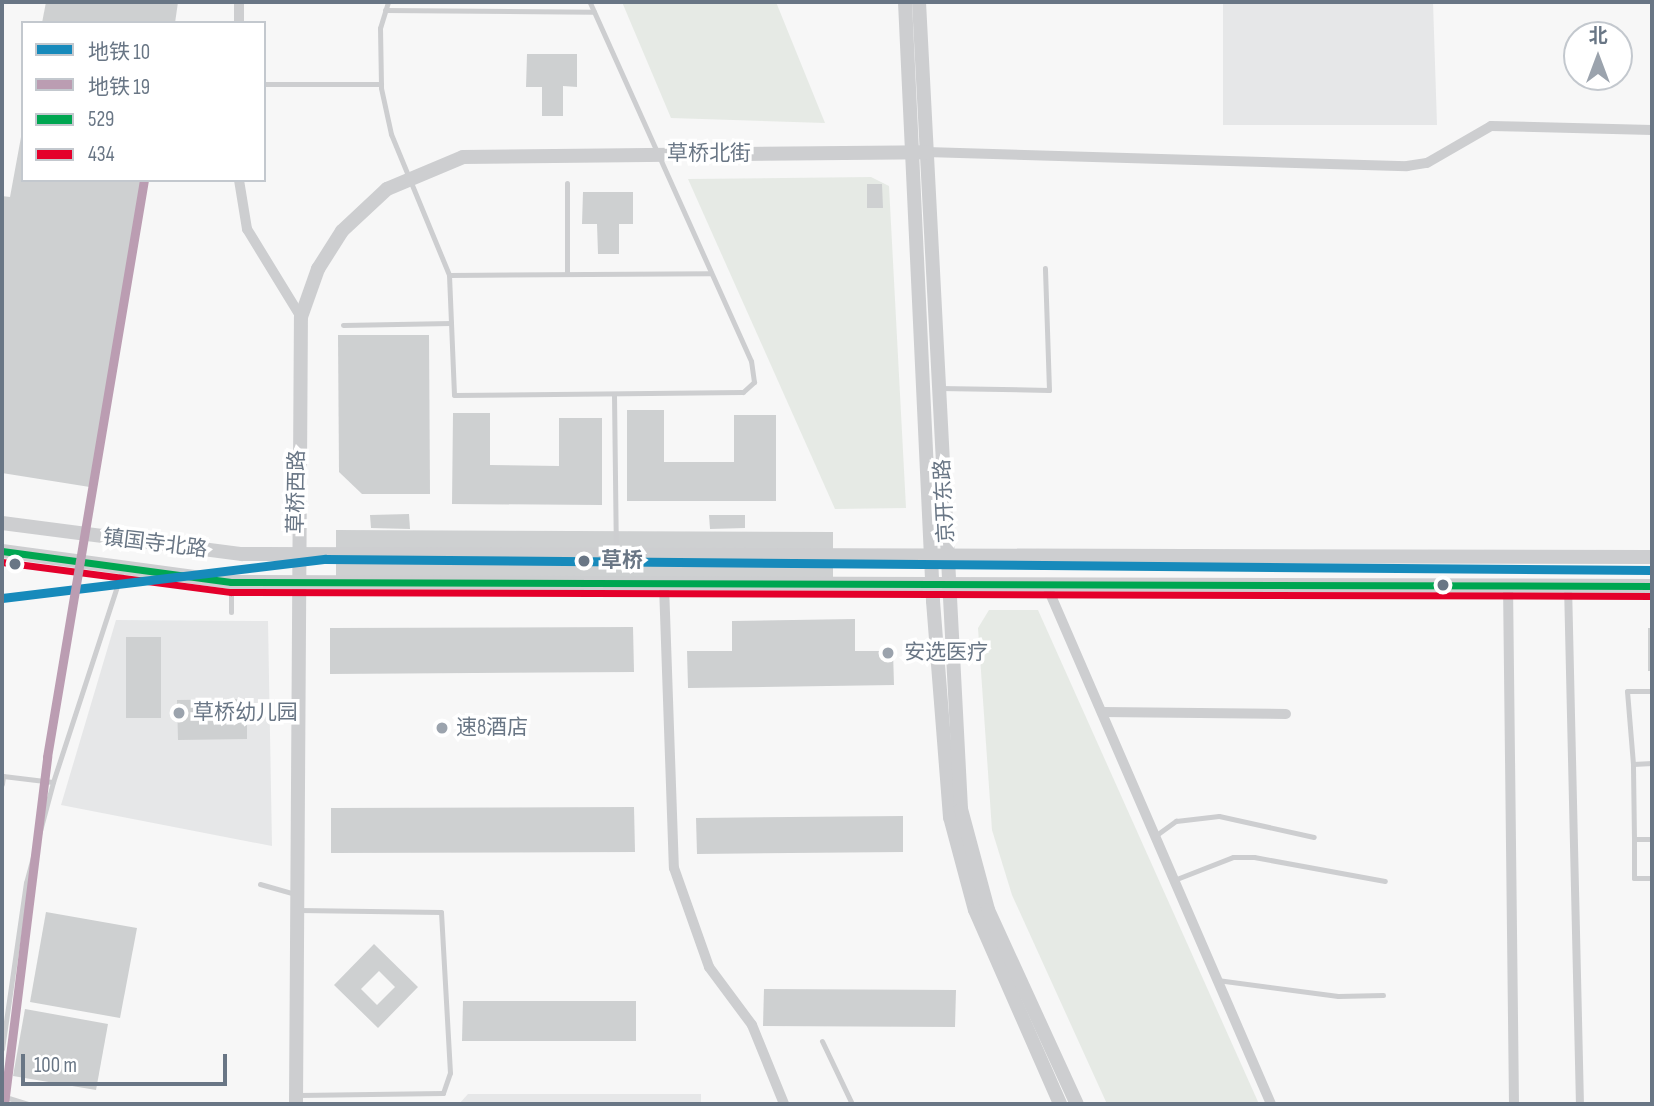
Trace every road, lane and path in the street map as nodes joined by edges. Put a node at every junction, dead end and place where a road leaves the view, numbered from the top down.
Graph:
1 (239, 2) edge
2 (388, 2) edge
3 (590, 2) edge
4 (905, 2) edge
5 (919, 2) edge
6 (385, 10) junction
7 (594, 12) junction
8 (239, 21) edge
9 (381, 84) junction
10 (266, 85) edge
11 (1652, 130) edge
12 (920, 152) junction
13 (654, 154) junction
14 (493, 155) joint
15 (409, 176) junction
16 (239, 182) edge
17 (568, 183) dead end
18 (1045, 268) dead end
19 (568, 274) junction
20 (710, 274) junction
21 (449, 275) junction
22 (301, 317) junction
23 (452, 323) junction
24 (343, 325) dead end
25 (932, 388) junction
26 (614, 395) junction
27 (2, 523) edge
28 (2, 551) edge
29 (296, 554) junction
30 (616, 556) junction
31 (932, 556) junction
32 (948, 556) junction
33 (1652, 556) edge
34 (123, 568) junction
35 (231, 582) junction
36 (296, 583) junction
37 (933, 583) junction
38 (949, 583) junction
39 (1046, 584) junction
40 (1508, 584) junction
41 (664, 585) junction
42 (1568, 585) junction
43 (1652, 586) edge
44 (231, 612) dead end
45 (1652, 691) edge
46 (1102, 712) junction
47 (1286, 714) dead end
48 (1633, 764) junction
49 (1652, 764) edge
50 (53, 782) junction
51 (2, 784) edge
52 (1155, 836) junction
53 (1314, 836) dead end
54 (1634, 839) junction
55 (1652, 839) edge
56 (1652, 878) edge
57 (1174, 880) junction
58 (1385, 881) dead end
59 (260, 884) dead end
60 (296, 894) junction
61 (296, 909) junction
62 (1217, 980) junction
63 (1383, 995) dead end
64 (822, 1041) dead end
65 (2, 1049) edge
66 (2, 1096) edge
67 (296, 1099) edge
68 (28, 1104) edge
69 (784, 1104) edge
70 (852, 1104) edge
71 (1060, 1104) edge
72 (1077, 1104) edge
73 (1271, 1104) edge
74 (1514, 1104) edge
75 (1580, 1104) edge

1 - 8 street
2 - 6 lane
3 - 7 lane
4 - 12 street, 京开东路
5 - 12 street, 京开东路
6 - 7 lane
6 - 9 lane
7 - 13 lane
9 - 10 lane
9 - 15 lane
11 - 12 street
12 - 13 street, 草桥北街
12 - 25 street, 京开东路
13 - 14 street, 草桥北街
13 - 20 lane
14 - 15 street, 草桥西路
15 - 21 lane
15 - 22 street, 草桥西路
16 - 22 street
17 - 19 lane
18 - 25 lane
19 - 20 lane
19 - 21 lane
20 - 26 lane
21 - 23 lane
22 - 29 street, 草桥西路
23 - 24 lane
23 - 26 lane
25 - 31 street, 京开东路
25 - 32 street, 京开东路
26 - 30 lane
27 - 29 street, 镇国寺北路
28 - 34 street, 镇国寺北路
29 - 30 street, 镇国寺北路
29 - 36 street, 草桥西路
30 - 31 street, 镇国寺北路
31 - 32 street, 镇国寺北路
31 - 37 street, 京开东路
32 - 33 street, 镇国寺北路
32 - 38 street, 京开东路
34 - 35 street, 镇国寺北路
34 - 50 lane
35 - 36 street, 镇国寺北路
35 - 44 lane
36 - 41 street, 镇国寺北路
36 - 60 street, 草桥西路
37 - 38 street, 镇国寺北路
37 - 41 street, 镇国寺北路
37 - 71 street, 京开东路
38 - 39 street, 镇国寺北路
38 - 72 street, 京开东路
39 - 40 street, 镇国寺北路
39 - 46 street
40 - 42 street, 镇国寺北路
40 - 74 street
41 - 69 street
42 - 43 street, 镇国寺北路
42 - 75 street
45 - 48 lane
46 - 47 street
46 - 52 street
48 - 49 lane
48 - 54 lane
50 - 51 lane
50 - 65 lane
52 - 53 lane
52 - 57 street
54 - 55 lane
54 - 56 lane
57 - 58 lane
57 - 62 street
59 - 60 lane
60 - 61 street, 草桥西路
61 - 67 street, 草桥西路
61 - 67 lane
62 - 63 lane
62 - 73 street
64 - 70 lane
66 - 68 lane

